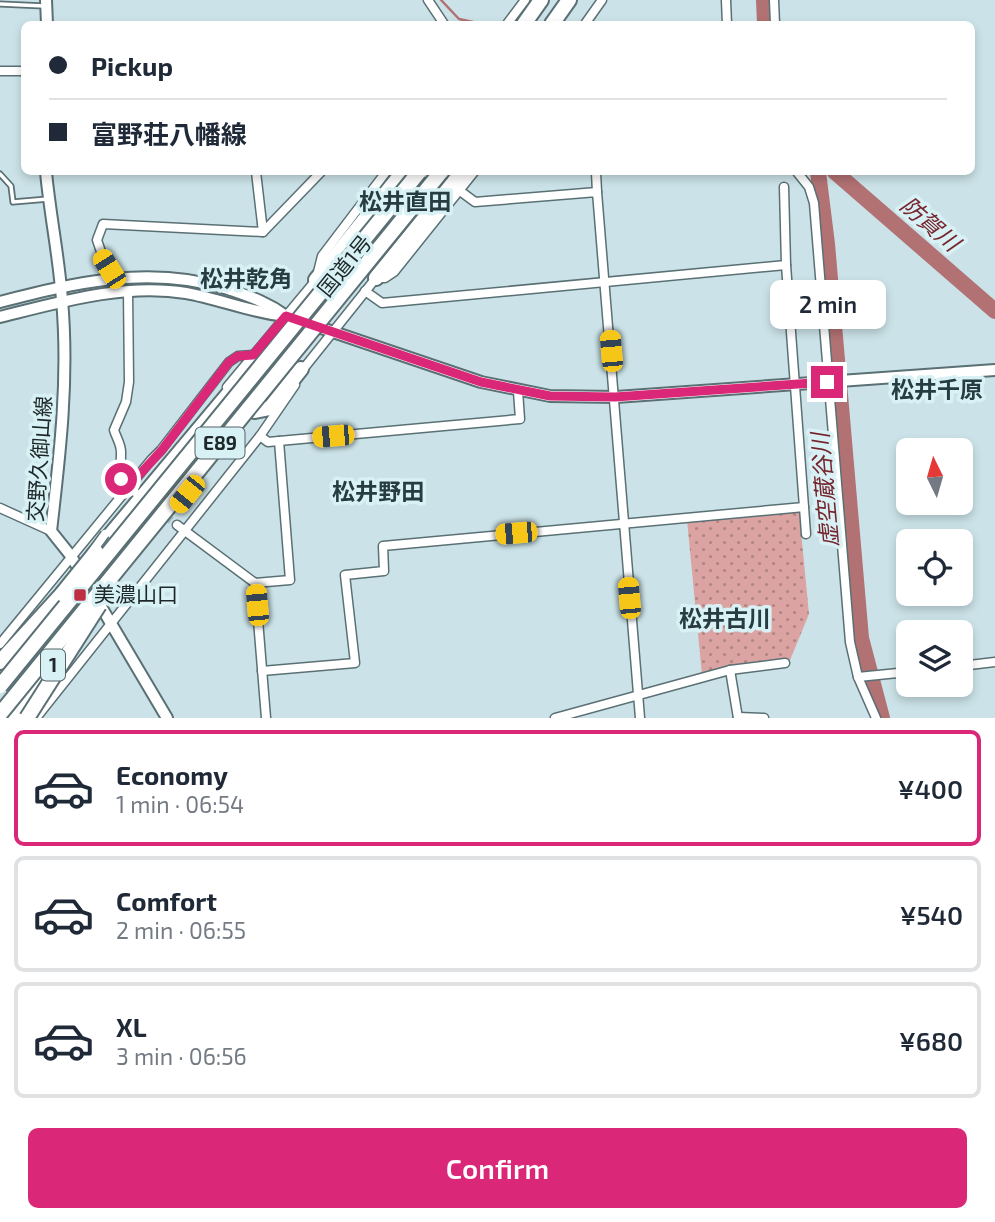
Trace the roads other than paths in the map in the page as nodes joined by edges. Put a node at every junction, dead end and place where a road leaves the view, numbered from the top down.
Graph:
1 (428, 0) edge
2 (525, 0) edge
3 (541, 0) edge
4 (549, 0) edge
5 (569, 0) edge
6 (578, 0) edge
7 (602, 0) edge
8 (726, 0) edge
9 (774, 0) edge
10 (46, 3) edge
11 (0, 4) edge
12 (47, 21) edge
13 (442, 21) edge
14 (509, 21) edge
15 (526, 21) edge
16 (535, 21) edge
17 (554, 21) edge
18 (564, 21) edge
19 (587, 21) edge
20 (727, 21) edge
21 (775, 21) edge
22 (0, 71) edge
23 (21, 71) edge
24 (0, 174) edge
25 (46, 175) edge
26 (256, 175) edge
27 (318, 175) edge
28 (384, 175) edge
29 (400, 175) edge
30 (409, 175) edge
31 (417, 175) edge
32 (439, 175) edge
33 (447, 175) edge
34 (459, 175) edge
35 (471, 175) edge
36 (596, 175) edge
37 (799, 175) edge
38 (784, 187) dead end
39 (456, 188) junction
40 (597, 192) junction
41 (48, 199) junction
42 (263, 232) junction
43 (786, 265) junction
44 (110, 278) junction
45 (376, 278) junction
46 (316, 280) junction
47 (605, 281) junction
48 (61, 286) junction
49 (128, 291) junction
50 (365, 291) junction
51 (62, 301) junction
52 (0, 302) edge
53 (286, 316) junction
54 (0, 317) edge
55 (331, 332) junction
56 (253, 355) junction
57 (301, 369) junction
58 (995, 370) edge
59 (828, 382) junction
60 (795, 384) junction
61 (518, 391) junction
62 (615, 397) junction
63 (258, 408) junction
64 (260, 436) junction
65 (279, 441) junction
66 (132, 489) junction
67 (804, 507) junction
68 (0, 508) edge
69 (623, 523) junction
70 (181, 528) junction
71 (51, 531) junction
72 (806, 534) dead end
73 (133, 551) junction
74 (71, 556) junction
75 (255, 583) junction
76 (62, 594) junction
77 (113, 624) junction
78 (0, 644) edge
79 (0, 662) edge
80 (995, 662) edge
81 (785, 663) dead end
82 (973, 665) edge
83 (730, 670) junction
84 (262, 671) junction
85 (896, 673) edge
86 (858, 677) junction
87 (0, 686) edge
88 (638, 694) junction
89 (0, 714) edge
90 (21, 715) edge
91 (738, 717) edge
92 (36, 718) edge
93 (167, 718) edge
94 (266, 718) edge
95 (555, 718) edge
96 (640, 718) edge
97 (764, 718) edge
98 (876, 718) edge

1 - 13 street
2 - 14 street
3 - 15 highway
4 - 16 highway
5 - 17 highway
6 - 18 highway
7 - 19 street
8 - 20 street
9 - 21 street
10 - 11 lane
10 - 12 main road
22 - 23 street
24 - 41 lane
25 - 41 main road, 交野久御山線
26 - 42 street
27 - 42 street
28 - 46 street
29 - 46 highway
30 - 76 highway, 国道1号 / 1, bridge
31 - 87 highway, E89, bridge
32 - 73 highway, E89, bridge
33 - 63 highway, 国道1号 / 1
34 - 45 highway
35 - 39 street
36 - 40 street
37 - 59 street
38 - 43 street
39 - 40 street
39 - 45 street
40 - 47 street
41 - 48 main road, 交野久御山線
42 - 44 street
43 - 47 street
43 - 60 street
44 - 48 main road
44 - 53 main road
45 - 50 street
46 - 53 street
47 - 50 street
47 - 62 street
48 - 51 main road, 交野久御山線
48 - 52 main road
49 - 51 main road
49 - 53 main road
49 - 66 street
50 - 55 street
51 - 54 main road
51 - 71 main road, 交野久御山線
53 - 55 main road
53 - 56 street
55 - 57 street
55 - 61 main road
56 - 66 street
56 - 76 street, bridge
57 - 63 highway
57 - 64 street
58 - 59 main road
59 - 60 main road
59 - 86 street
60 - 62 main road
60 - 67 street
61 - 62 main road
61 - 65 street
62 - 69 street
63 - 90 highway, 国道1号 / 1, bridge
64 - 65 street
64 - 70 street
65 - 75 street
66 - 74 street
67 - 69 street
67 - 72 street
68 - 71 street
69 - 84 street
69 - 88 street
70 - 75 street
70 - 77 street
71 - 74 main road, 交野久御山線
73 - 89 highway, E89, bridge
73 - 90 highway, bridge
74 - 77 main road, 交野久御山線
74 - 78 street
75 - 84 street
76 - 79 highway, 国道1号 / 1
77 - 92 street
77 - 93 main road, 交野久御山線
80 - 82 street
81 - 83 street
83 - 88 street
83 - 91 street
84 - 94 street
85 - 86 street
86 - 98 street
88 - 95 street
88 - 96 street
91 - 97 street

